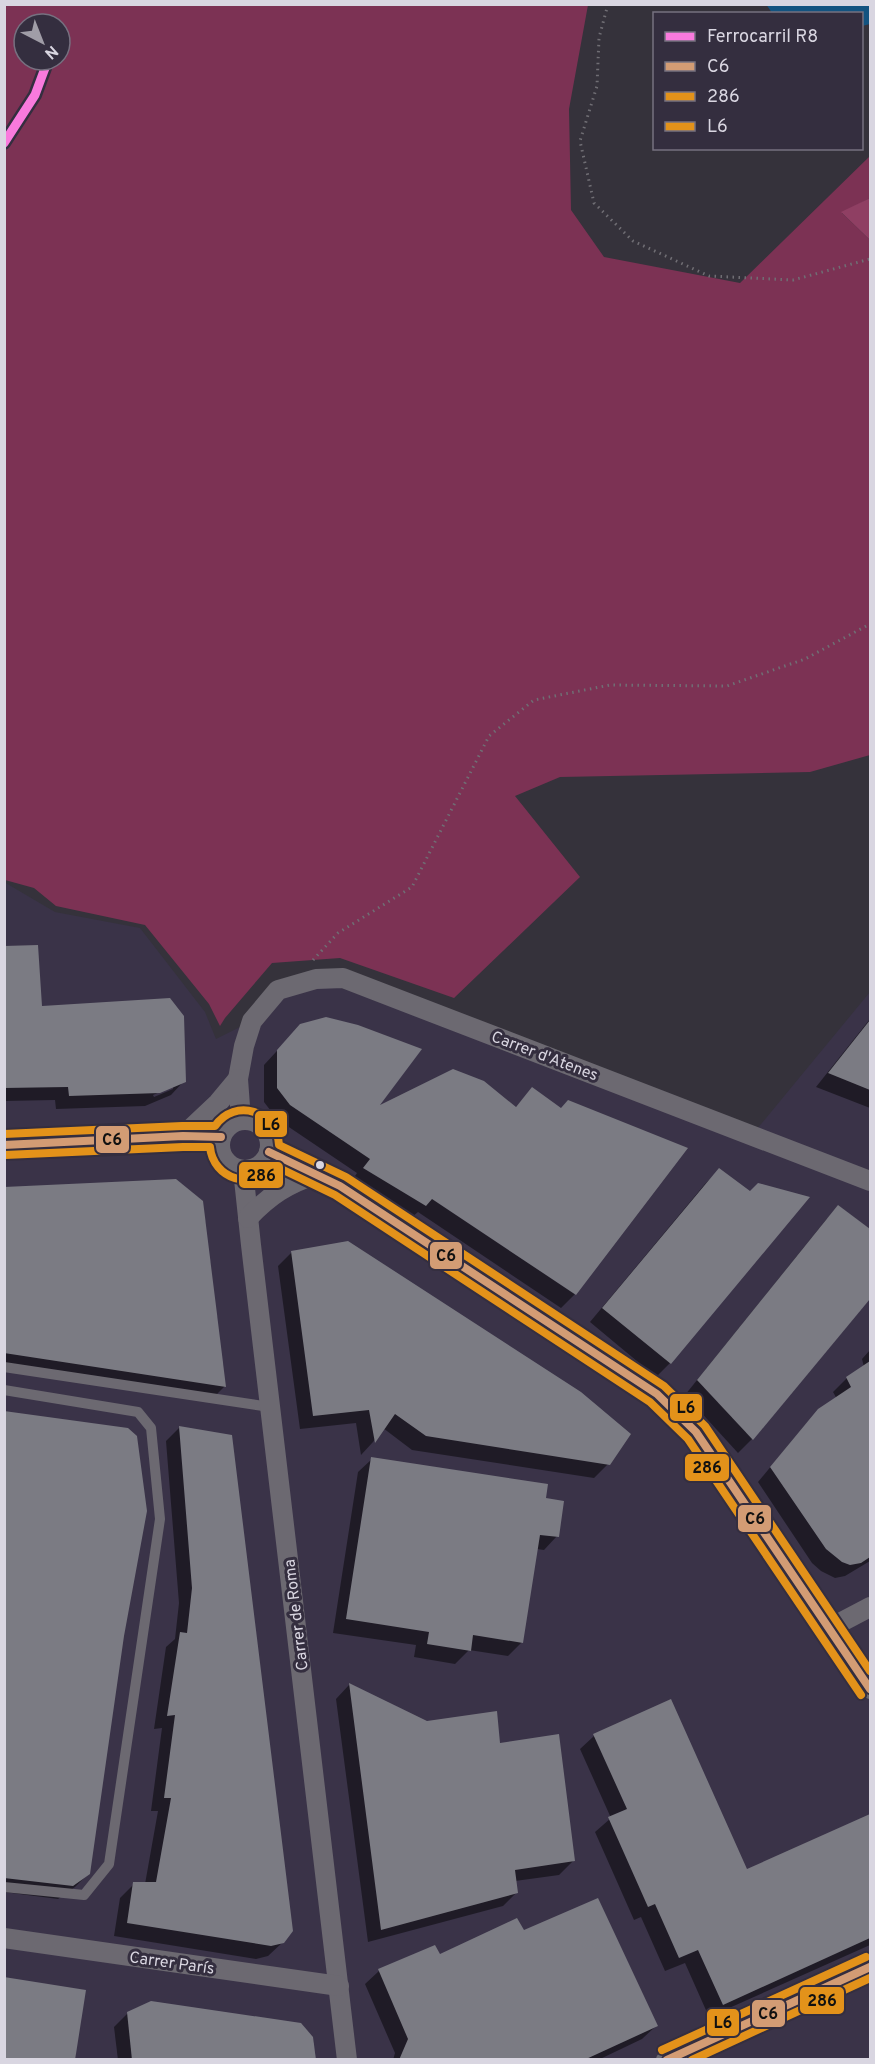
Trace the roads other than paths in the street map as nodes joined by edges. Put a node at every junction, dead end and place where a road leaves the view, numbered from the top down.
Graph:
1 (238, 1079) junction
2 (241, 1120) junction
3 (183, 1136) junction
4 (221, 1137) junction
5 (4, 1145) edge
6 (269, 1152) junction
7 (243, 1170) junction
8 (317, 1174) junction
9 (870, 1181) edge
10 (248, 1218) junction
11 (4, 1367) edge
12 (4, 1390) edge
13 (270, 1407) junction
14 (870, 1607) edge
15 (830, 1628) junction
16 (870, 1689) edge
17 (4, 1887) edge
18 (4, 1938) edge
19 (870, 1967) edge
20 (339, 1986) junction
21 (347, 2060) edge
22 (666, 2060) edge

1 - 2 street
1 - 3 street
1 - 9 street, Carrer d'Atenes
2 - 4 street
2 - 6 street
3 - 4 street
3 - 5 street
4 - 7 street
6 - 7 street
6 - 8 street
7 - 10 street, Carrer de Roma
8 - 10 street
8 - 15 street
10 - 13 street, Carrer de Roma
11 - 13 lane
12 - 17 lane
13 - 20 street, Carrer de Roma
14 - 15 street
15 - 16 street
18 - 20 street, Carrer París
19 - 22 street
20 - 21 street, Carrer de Roma

